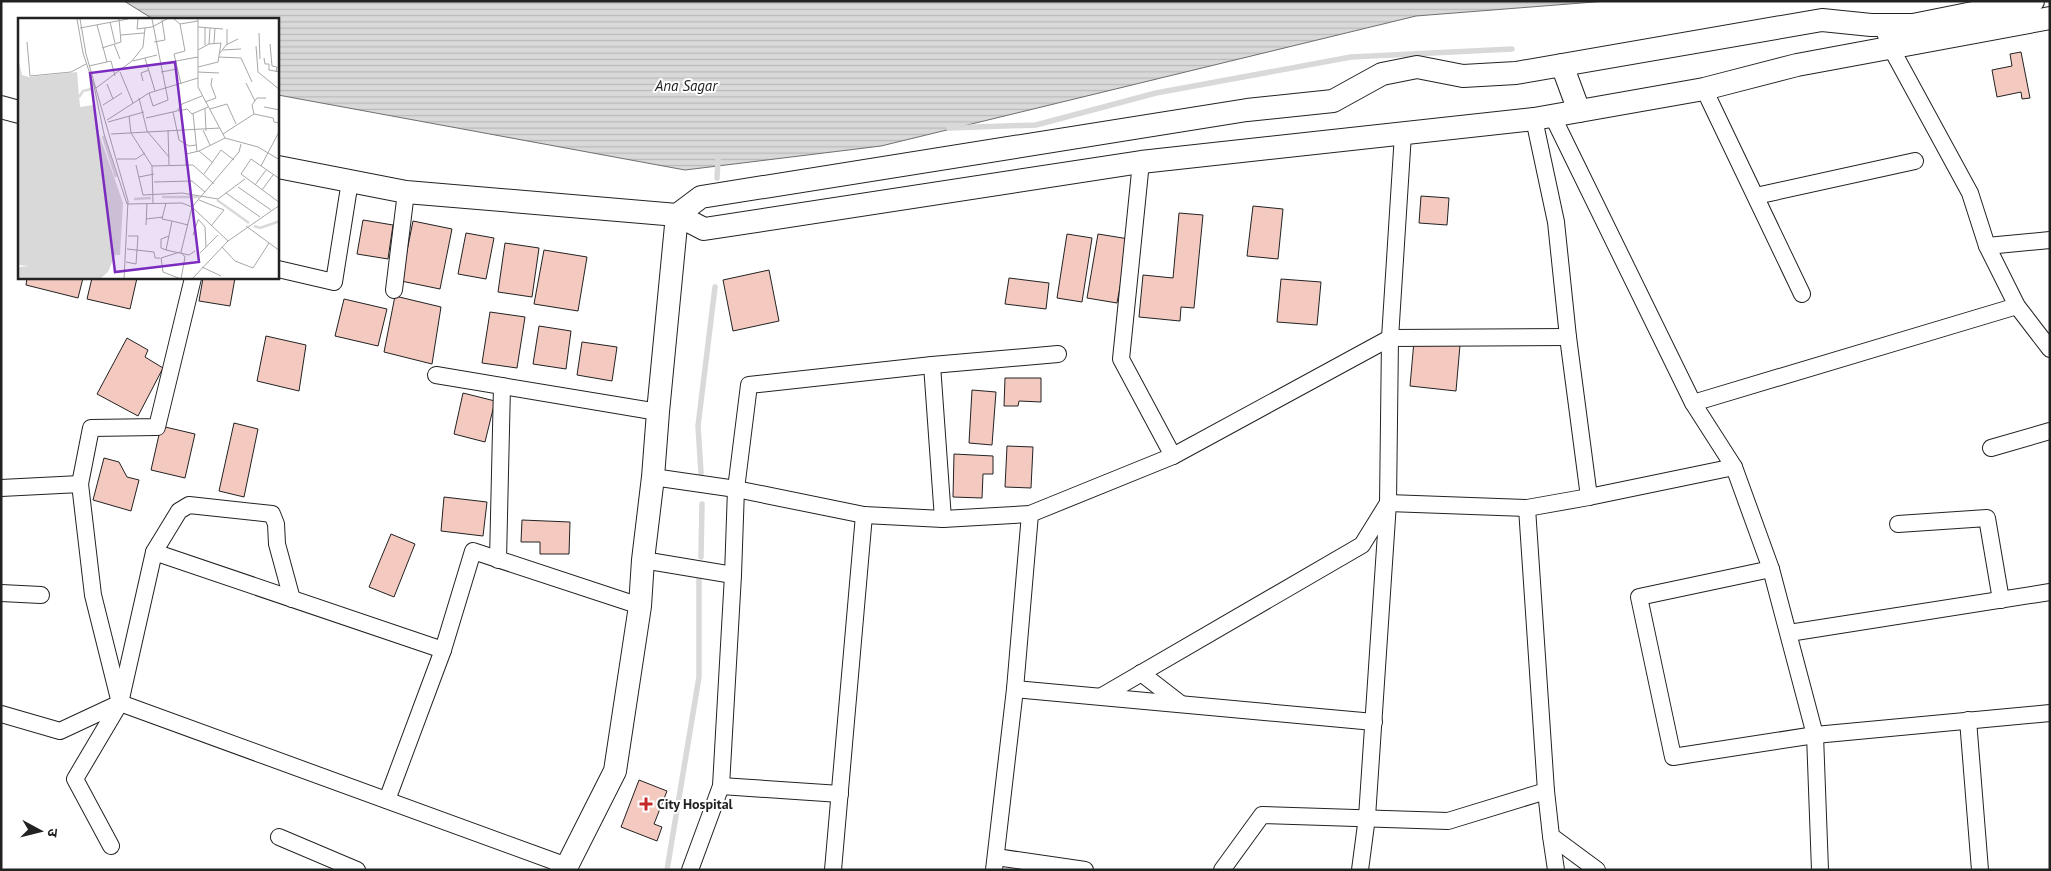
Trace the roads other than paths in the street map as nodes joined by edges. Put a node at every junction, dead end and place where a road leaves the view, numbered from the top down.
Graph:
1 (2033, 1) edge
2 (2050, 18) edge
3 (1882, 25) junction
4 (1891, 48) junction
5 (1562, 65) junction
6 (1704, 88) junction
7 (1, 107) edge
8 (1579, 111) junction
9 (18, 112) edge
10 (1543, 117) junction
11 (1403, 134) junction
12 (1914, 161) dead end
13 (1141, 162) junction
14 (279, 167) edge
15 (350, 181) junction
16 (406, 192) junction
17 (736, 192) junction
18 (1756, 196) junction
19 (677, 215) junction
20 (737, 224) junction
21 (2050, 240) edge
22 (1987, 246) junction
23 (279, 270) edge
24 (193, 279) edge
25 (394, 290) dead end
26 (1802, 294) dead end
27 (2018, 306) junction
28 (2032, 326) junction
29 (2050, 326) edge
30 (1568, 337) junction
31 (1390, 338) junction
32 (2050, 349) edge
33 (1058, 354) dead end
34 (932, 365) junction
35 (436, 375) dead end
36 (502, 386) junction
37 (1693, 403) junction
38 (658, 412) junction
39 (2050, 431) edge
40 (1991, 448) dead end
41 (1172, 456) junction
42 (1734, 467) junction
43 (653, 477) junction
44 (80, 484) junction
45 (1, 488) edge
46 (736, 489) junction
47 (1589, 497) junction
48 (1388, 504) junction
49 (1527, 508) junction
50 (1030, 514) junction
51 (864, 515) junction
52 (943, 519) junction
53 (1898, 524) dead end
54 (499, 536) junction
55 (473, 551) junction
56 (154, 552) junction
57 (498, 560) junction
58 (643, 560) junction
59 (1771, 569) junction
60 (733, 575) junction
61 (2050, 592) edge
62 (1, 593) edge
63 (41, 595) dead end
64 (292, 599) junction
65 (2001, 600) junction
66 (640, 606) junction
67 (1789, 633) junction
68 (443, 650) junction
69 (1141, 673) junction
70 (1015, 689) junction
71 (1102, 696) junction
72 (120, 703) junction
73 (1181, 704) junction
74 (2050, 713) edge
75 (1, 714) edge
76 (1968, 720) junction
77 (1374, 722) junction
78 (1815, 735) junction
79 (721, 786) junction
80 (1546, 791) junction
81 (840, 794) junction
82 (387, 800) junction
83 (1367, 817) junction
84 (1551, 836) junction
85 (279, 838) dead end
86 (111, 846) dead end
87 (995, 863) edge
88 (566, 868) edge
89 (357, 870) edge
90 (690, 870) edge
91 (834, 870) edge
92 (1085, 870) edge
93 (1222, 870) edge
94 (1360, 870) edge
95 (1556, 870) edge
96 (1597, 870) edge
97 (1820, 870) edge
98 (1980, 870) edge

1 - 3 street
2 - 4 street
3 - 4 street
3 - 5 street
4 - 6 street
4 - 22 street
5 - 8 street
5 - 17 street
6 - 8 street
6 - 18 street
7 - 9 street
8 - 10 street
10 - 11 street
10 - 30 street
10 - 37 street
11 - 13 street
11 - 31 street
12 - 18 street
13 - 20 street
13 - 41 street
14 - 15 street
15 - 16 street
15 - 23 street
16 - 19 street
16 - 25 street
17 - 19 street
17 - 20 street
18 - 26 street
19 - 20 street
19 - 38 street
21 - 22 street
22 - 27 street
24 - 44 street
27 - 28 street
27 - 37 street
28 - 29 street
28 - 32 street
30 - 31 street
30 - 47 street
31 - 41 street
31 - 48 street
33 - 34 street
34 - 46 street
34 - 52 street
35 - 36 street
36 - 38 street
36 - 54 street
37 - 42 street
38 - 43 street
39 - 40 street
41 - 50 street
42 - 47 street
42 - 59 street
43 - 46 street
43 - 58 street
44 - 45 street
44 - 72 street
46 - 51 street
46 - 60 street
47 - 49 street
48 - 49 street
48 - 69 street
48 - 77 street
49 - 80 street
50 - 52 street
50 - 70 street
51 - 52 street
51 - 81 street
53 - 65 street
54 - 55 street
54 - 57 street
55 - 57 street
55 - 68 street
56 - 64 street
56 - 64 street
56 - 72 street
57 - 66 street
58 - 60 street
58 - 66 street
59 - 67 street
59 - 78 street
60 - 79 street
61 - 65 street
62 - 63 street
64 - 68 street
65 - 67 street
66 - 88 street
67 - 78 street
68 - 82 street
69 - 71 street
69 - 73 street
70 - 71 street
70 - 87 street
71 - 73 street
72 - 75 street
72 - 82 street
72 - 86 street
73 - 77 street
74 - 76 street
76 - 78 street
76 - 98 street
77 - 83 street
78 - 97 street
79 - 81 street
79 - 90 street
80 - 83 street
80 - 84 street
81 - 91 street
82 - 88 street
83 - 93 street
83 - 94 street
84 - 95 street
84 - 96 street
85 - 89 street
87 - 92 street

